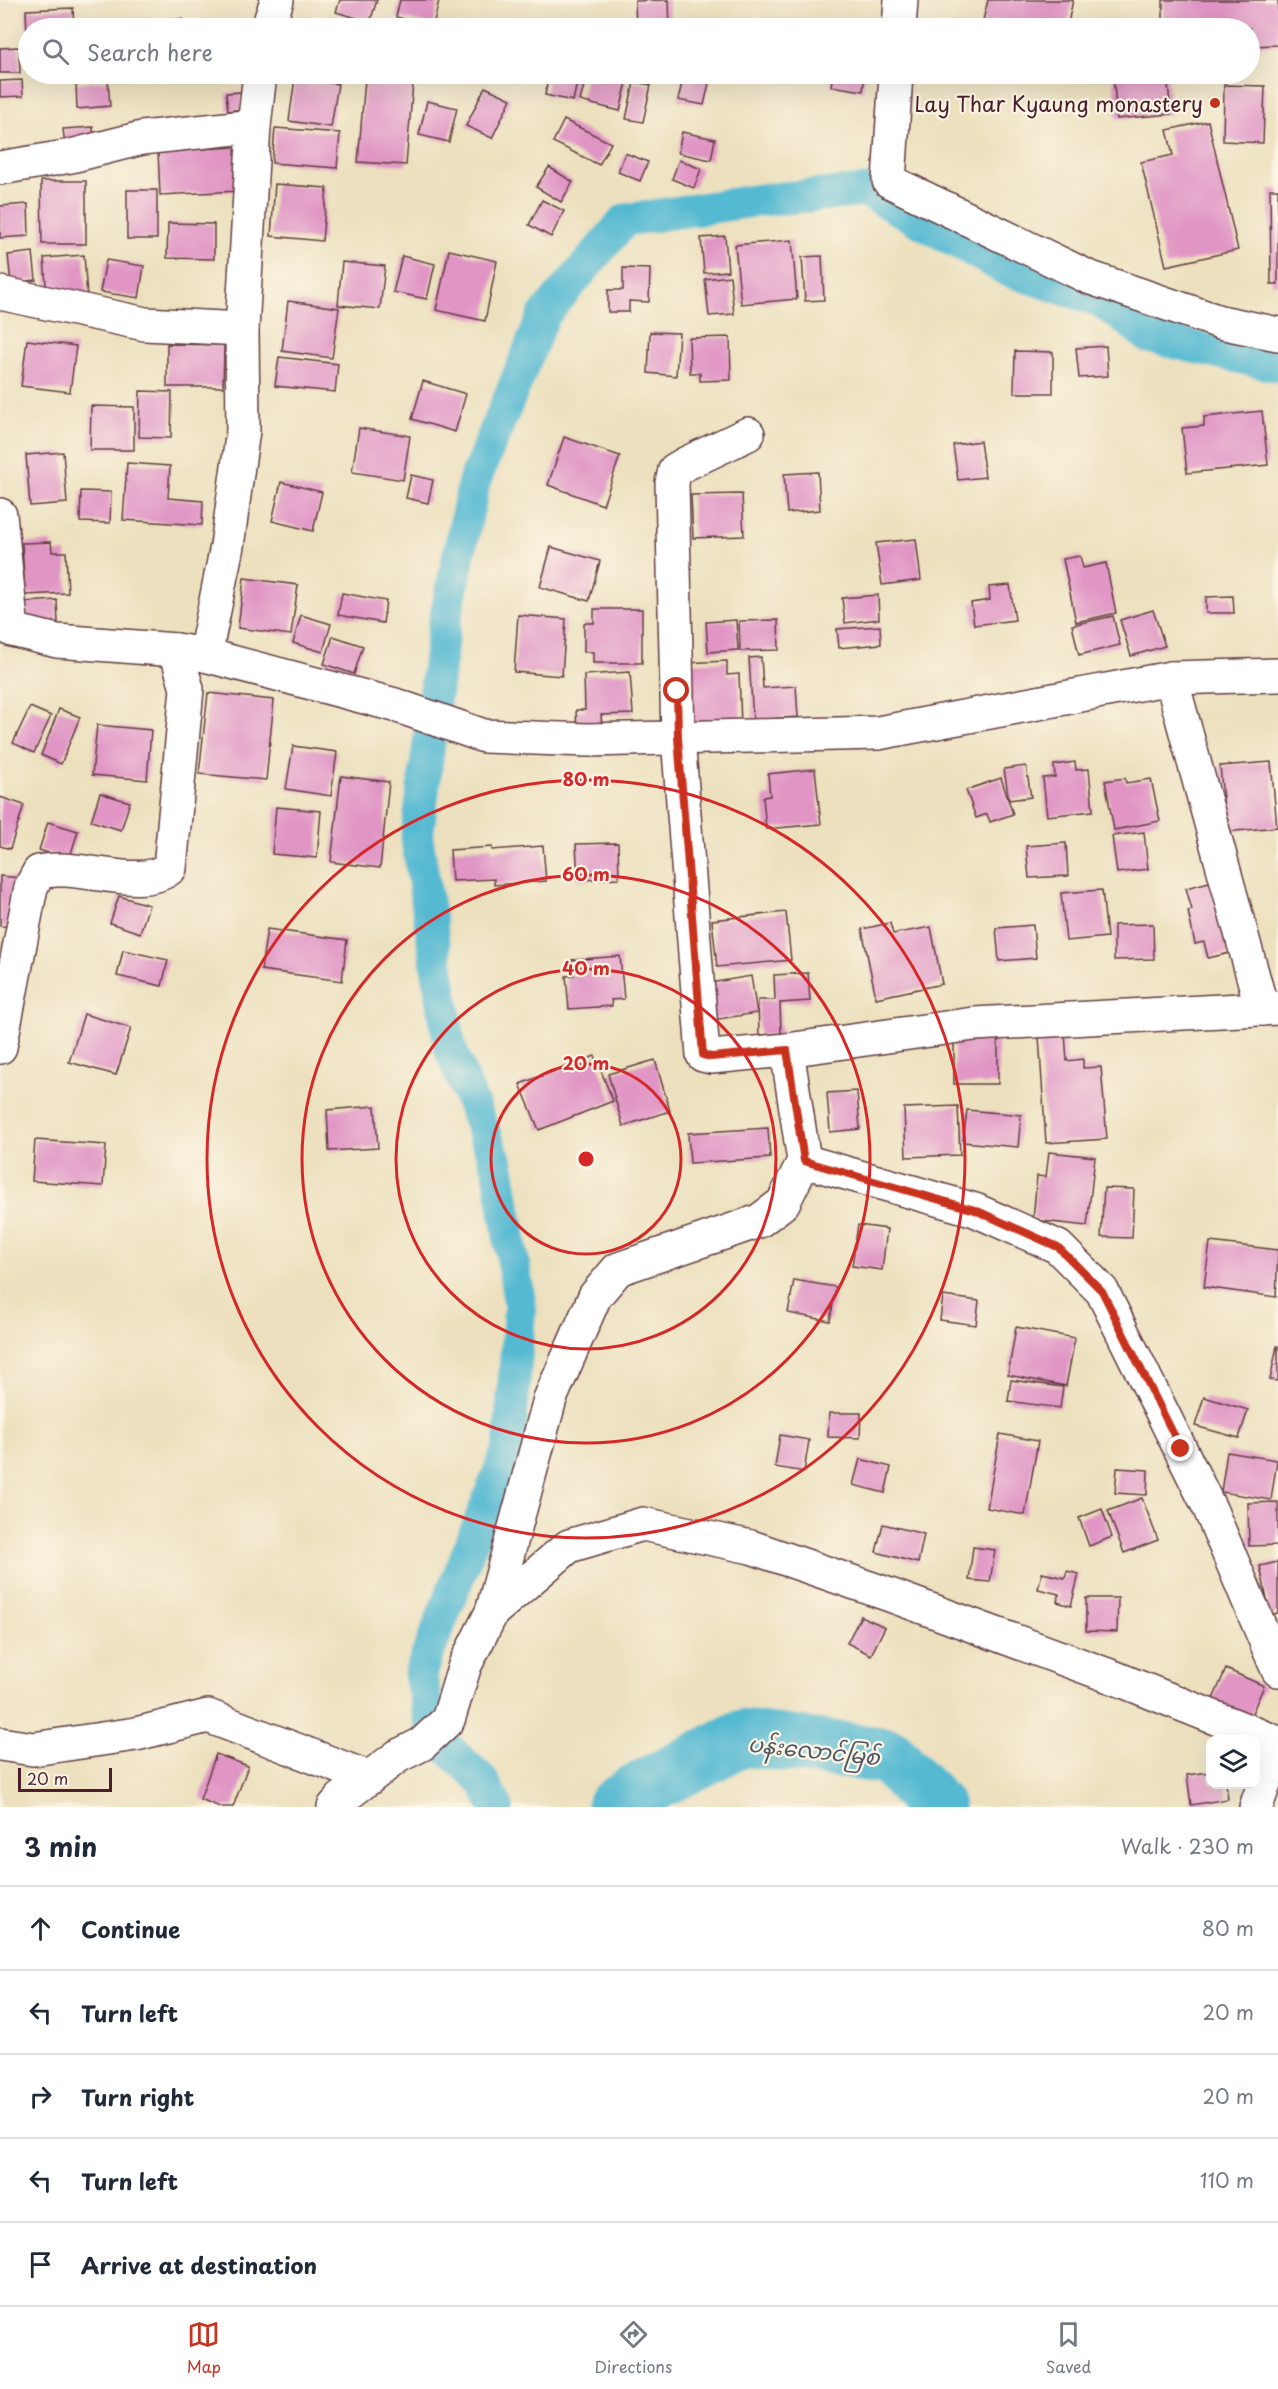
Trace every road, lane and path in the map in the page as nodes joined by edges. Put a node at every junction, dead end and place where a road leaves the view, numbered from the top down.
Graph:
1 (277, 0) edge
2 (901, 0) edge
3 (271, 18) edge
4 (900, 18) edge
5 (259, 84) edge
6 (895, 84) edge
7 (254, 126) junction
8 (0, 168) edge
9 (0, 293) edge
10 (242, 329) junction
11 (1278, 334) edge
12 (748, 434) dead end
13 (0, 515) edge
14 (190, 652) junction
15 (1278, 675) edge
16 (1171, 678) junction
17 (678, 738) junction
18 (1270, 1008) edge
19 (0, 1047) edge
20 (787, 1050) junction
21 (804, 1161) junction
22 (492, 1612) junction
23 (1278, 1670) edge
24 (0, 1744) edge
25 (369, 1778) junction
26 (334, 1807) edge
27 (1256, 1807) edge

1 - 3 street
2 - 4 street
5 - 7 street
6 - 11 street
7 - 8 street
7 - 10 street
9 - 10 street
10 - 14 street
12 - 17 street
13 - 14 street
14 - 17 street
14 - 19 street
15 - 16 street
16 - 17 street
16 - 18 street
17 - 20 street
18 - 20 street
20 - 21 street
21 - 22 street
21 - 23 street
22 - 25 street
22 - 27 street
24 - 25 street
25 - 26 street

